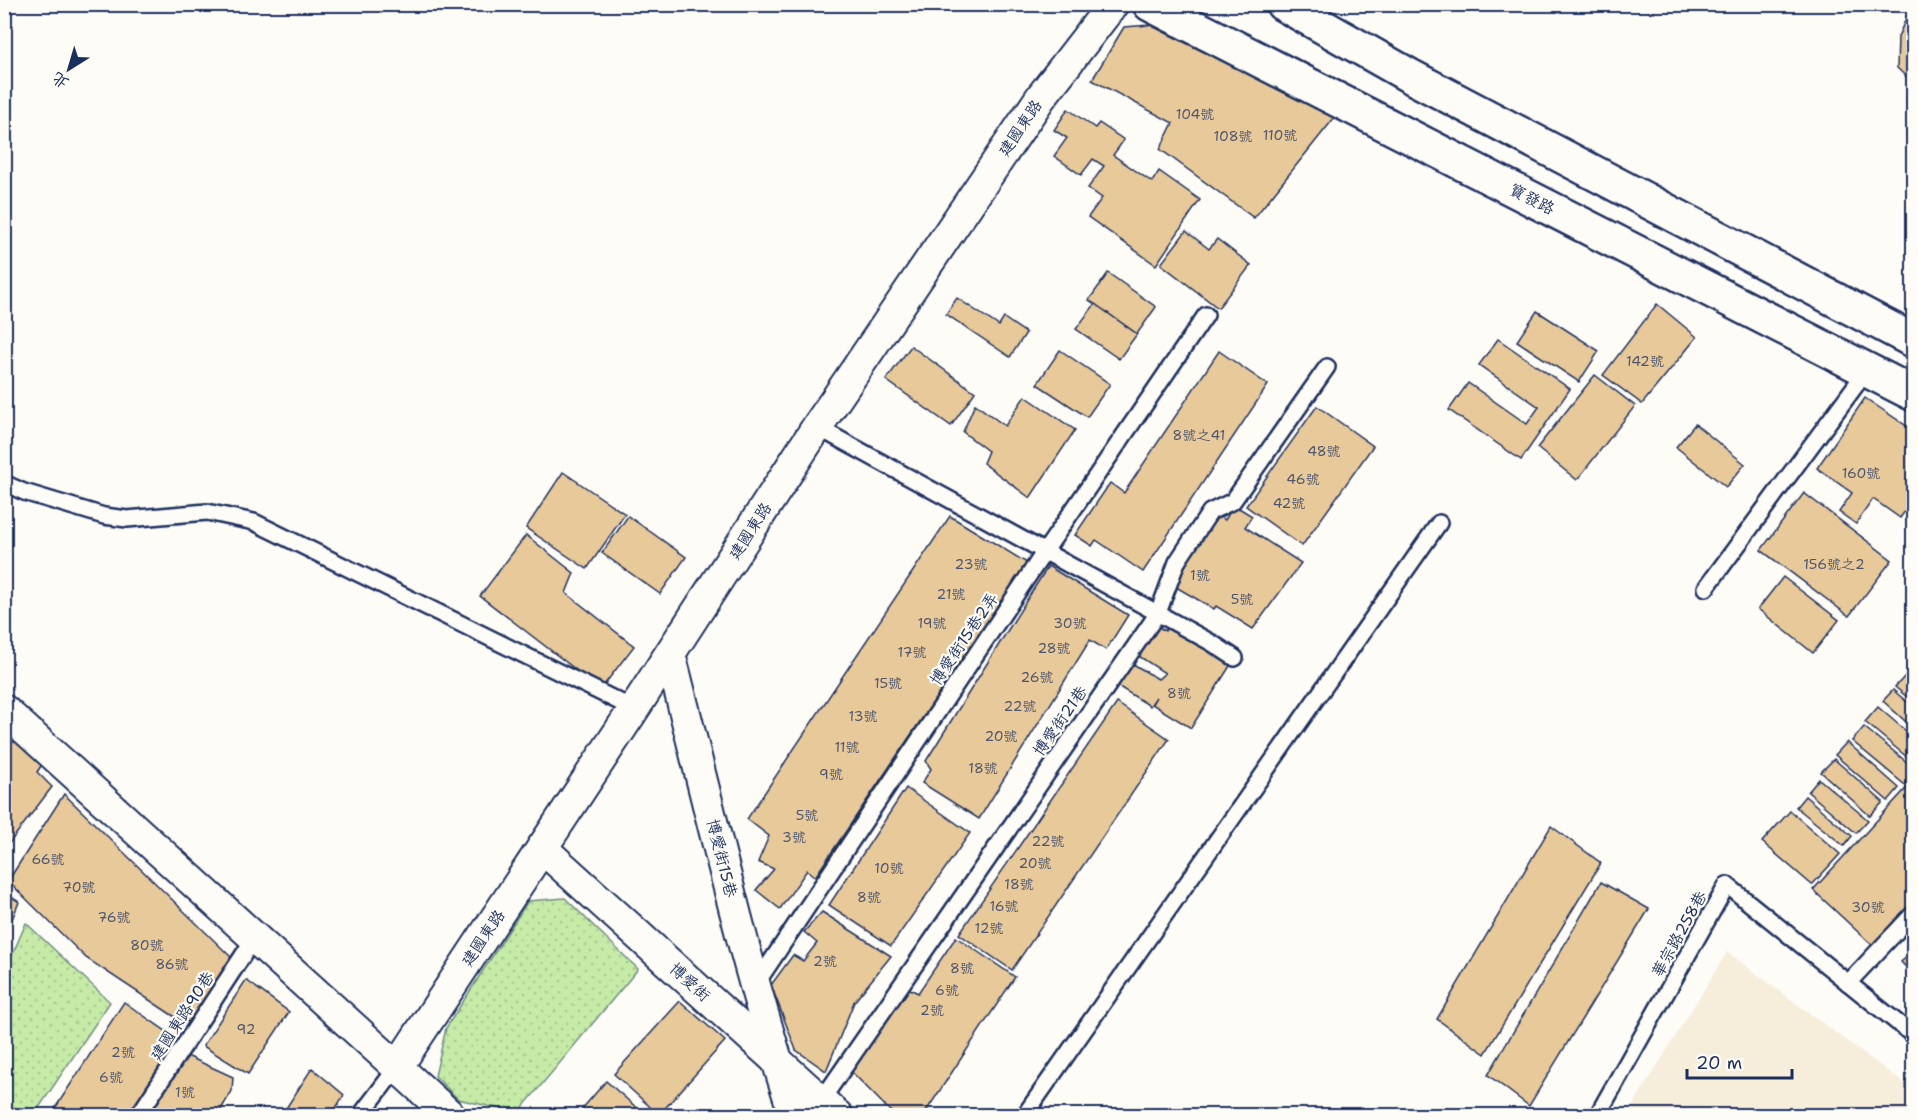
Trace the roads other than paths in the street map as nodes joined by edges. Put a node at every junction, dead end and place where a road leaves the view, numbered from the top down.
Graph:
1 (1113, 4) edge
2 (1150, 4) edge
3 (1283, 4) edge
4 (1206, 315) dead end
5 (1914, 341) edge
6 (1327, 367) dead end
7 (1867, 369) junction
8 (1914, 394) edge
9 (817, 427) junction
10 (4, 483) edge
11 (1439, 523) dead end
12 (1044, 551) junction
13 (1706, 588) dead end
14 (1158, 613) junction
15 (670, 654) junction
16 (1235, 658) dead end
17 (634, 709) junction
18 (4, 710) edge
19 (542, 848) junction
20 (1914, 913) edge
21 (255, 937) junction
22 (1848, 983) junction
23 (756, 984) junction
24 (1914, 1036) edge
25 (777, 1060) junction
26 (398, 1066) junction
27 (830, 1108) edge
28 (138, 1116) edge
29 (360, 1116) edge
30 (451, 1116) edge
31 (795, 1116) edge
32 (1024, 1116) edge
33 (1597, 1116) edge

1 - 9 street, 建國東路
2 - 7 main road, 寶發路
3 - 5 main road
4 - 12 lane, 博愛街15巷2弄
6 - 14 lane, 博愛街21巷
7 - 8 main road, 寶發路
7 - 13 lane
9 - 12 lane
9 - 15 street, 建國東路
10 - 17 lane
11 - 32 lane
12 - 14 lane
12 - 23 lane, 博愛街15巷2弄
14 - 16 lane
14 - 27 lane, 博愛街21巷
15 - 17 street, 建國東路
15 - 23 street, 博愛街15巷
17 - 19 street, 建國東路
18 - 21 street
19 - 25 street, 博愛街
19 - 26 street, 建國東路
20 - 22 lane
21 - 26 street
21 - 28 lane, 建國東路90巷
22 - 24 lane, 華宗路258巷
22 - 33 lane, 華宗路258巷
23 - 25 street, 博愛街15巷
25 - 27 street, 博愛街
25 - 31 street
26 - 29 lane
26 - 30 street

